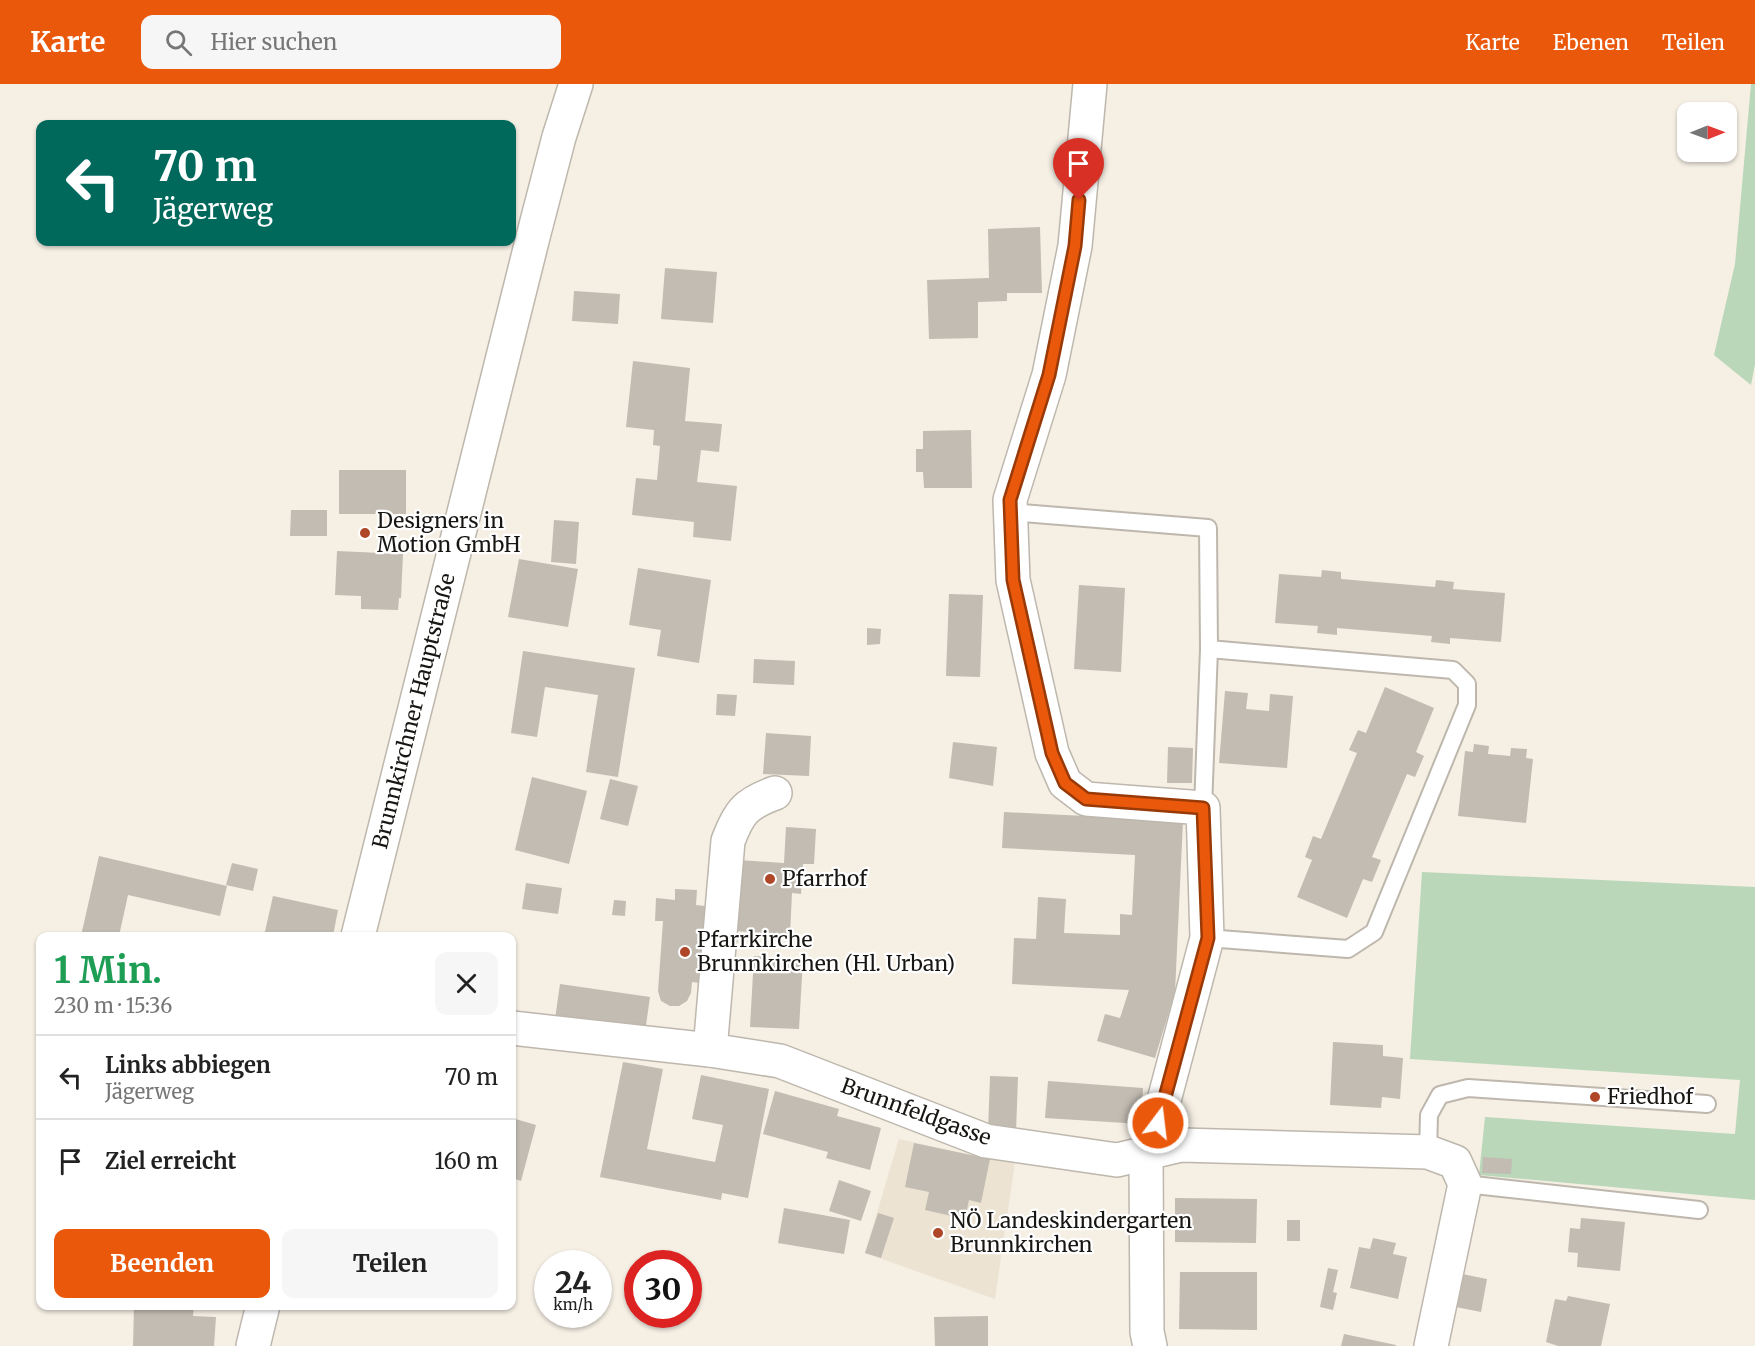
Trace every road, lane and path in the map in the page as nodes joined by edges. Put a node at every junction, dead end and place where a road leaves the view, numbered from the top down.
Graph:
1 (576, 84) edge
2 (1090, 84) edge
3 (1009, 512) junction
4 (1209, 649) junction
5 (774, 794) dead end
6 (1203, 808) junction
7 (359, 932) edge
8 (1208, 938) junction
9 (516, 1028) edge
10 (710, 1050) junction
11 (1707, 1104) dead end
12 (1428, 1152) junction
13 (1146, 1154) junction
14 (1465, 1184) junction
15 (1699, 1210) dead end
16 (262, 1310) edge
17 (253, 1346) edge
18 (1150, 1346) edge
19 (1431, 1346) edge

1 - 7 street, Brunnkirchner Hauptstraße
2 - 3 street
3 - 4 lane
3 - 6 street
4 - 6 lane
4 - 8 lane
5 - 10 street
6 - 8 street
8 - 13 street
9 - 10 street, Brunnfeldgasse
10 - 13 street, Brunnfeldgasse
11 - 12 lane
12 - 13 street, Brunnfeldgasse
12 - 14 street, Brunnfeldgasse
13 - 18 street
14 - 15 lane
14 - 19 street
16 - 17 street

